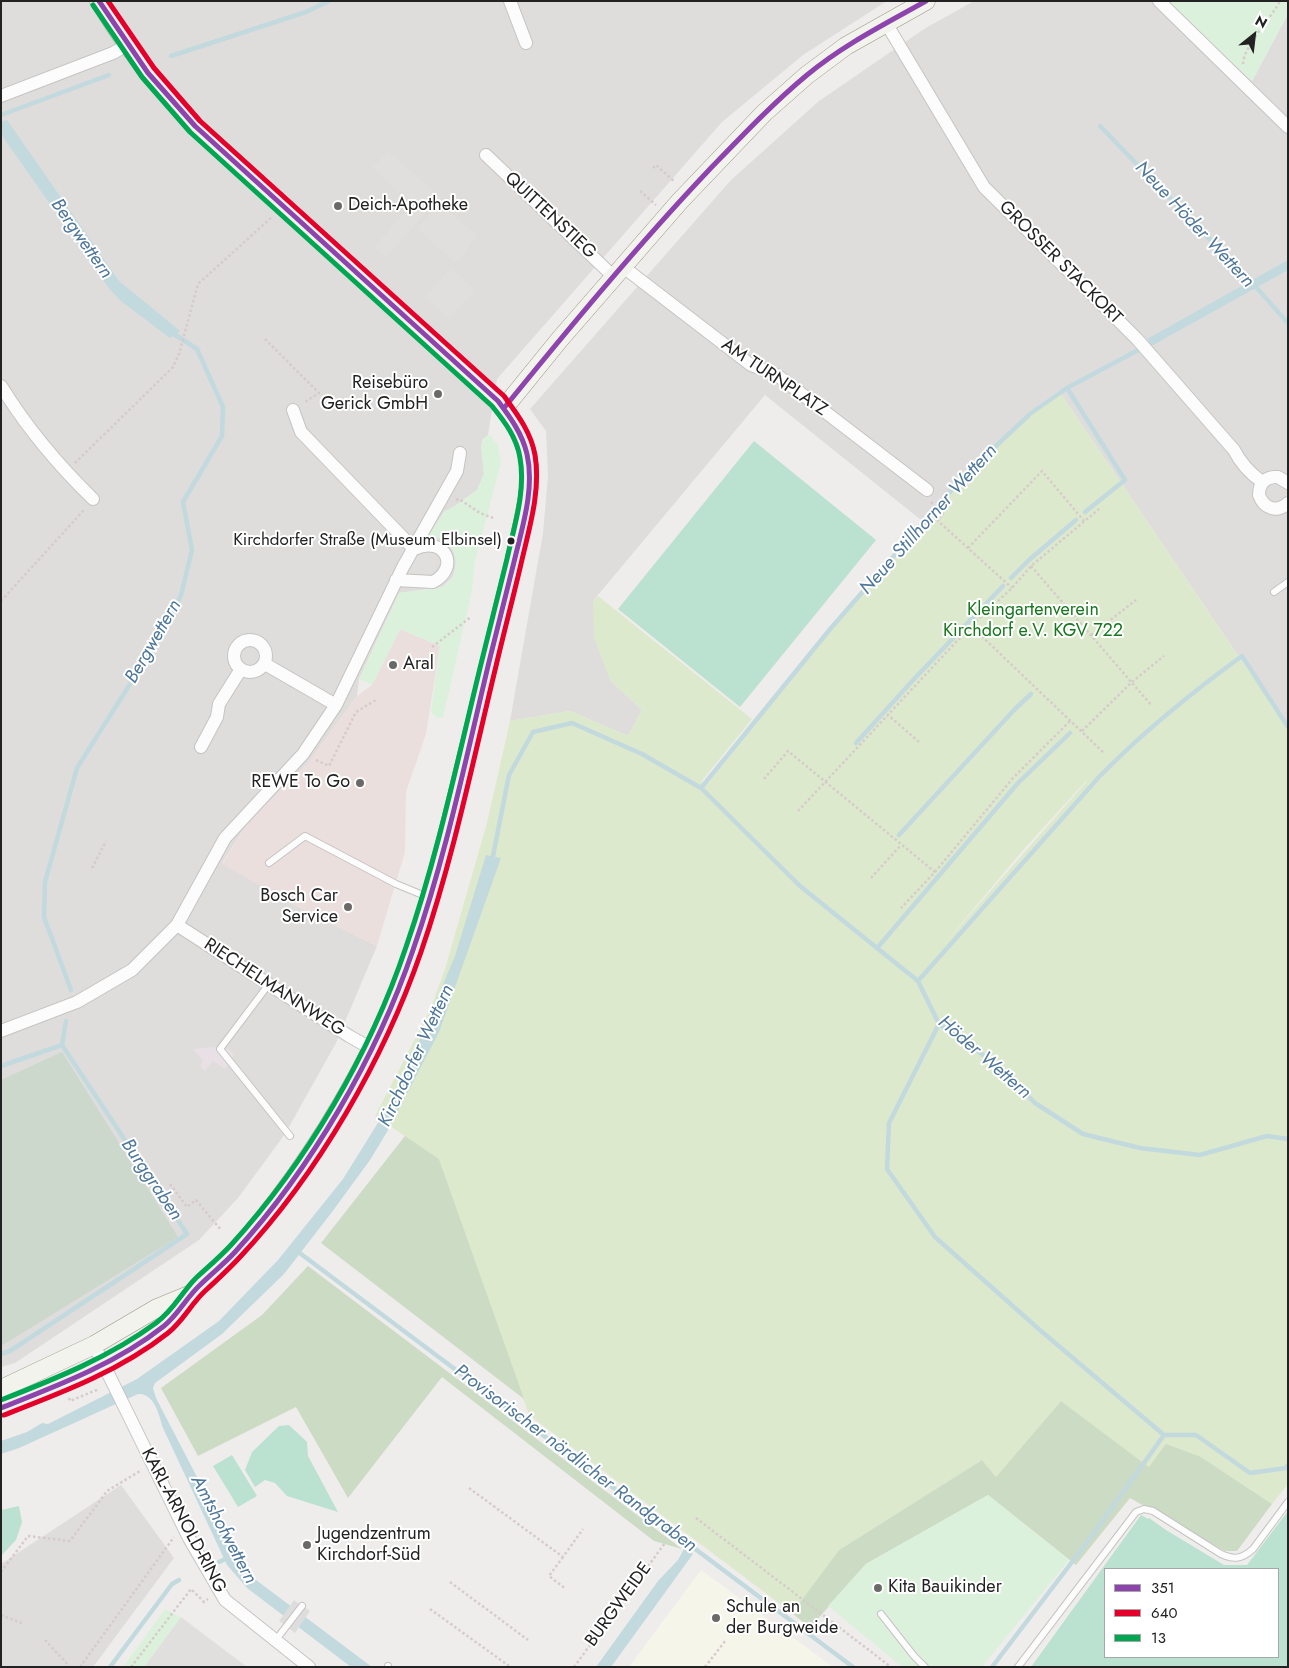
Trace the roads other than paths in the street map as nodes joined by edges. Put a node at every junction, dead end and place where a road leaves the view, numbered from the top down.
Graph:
1 (99, 1) edge
2 (510, 1) edge
3 (926, 1) edge
4 (1159, 1) edge
5 (886, 23) junction
6 (526, 43) dead end
7 (127, 45) junction
8 (1, 96) edge
9 (1288, 127) edge
10 (486, 155) dead end
11 (618, 272) junction
12 (1, 386) edge
13 (504, 408) junction
14 (293, 410) road end
15 (460, 453) dead end
16 (1262, 482) junction
17 (1288, 483) edge
18 (928, 496) road end
19 (93, 499) road end
20 (1288, 503) edge
21 (414, 548) junction
22 (396, 580) junction
23 (1288, 582) edge
24 (1274, 592) dead end
25 (264, 664) junction
26 (241, 669) junction
27 (336, 705) junction
28 (201, 747) dead end
29 (269, 863) dead end
30 (431, 898) junction
31 (177, 925) junction
32 (269, 984) junction
33 (1, 1031) edge
34 (372, 1048) junction
35 (290, 1136) dead end
36 (193, 1292) junction
37 (94, 1345) junction
38 (103, 1365) junction
39 (1, 1389) edge
40 (1, 1408) edge
41 (1288, 1502) edge
42 (302, 1606) dead end
43 (881, 1614) dead end
44 (275, 1641) junction
45 (306, 1666) edge
46 (925, 1667) edge
47 (1018, 1667) edge

1 - 7 main road
2 - 6 street
3 - 5 main road
4 - 9 street
5 - 11 main road
5 - 16 street, GROSSER STACKORT
7 - 8 street
7 - 13 main road
10 - 11 street, QUITTENSTIEG
11 - 13 main road
11 - 18 street, AM TURNPLATZ
12 - 19 street
13 - 30 main road
14 - 21 street
15 - 21 street
16 - 17 street
16 - 20 street
21 - 22 street
21 - 22 street
22 - 27 street
23 - 24 lane
25 - 26 street
25 - 26 street
25 - 27 street
26 - 28 street
27 - 31 street
29 - 30 lane
30 - 34 main road
31 - 32 street, RIECHELMANNWEG
31 - 33 street
32 - 34 street, RIECHELMANNWEG
32 - 35 lane
34 - 36 main road
36 - 37 main road
36 - 38 main road
37 - 38 street, KARL-ARNOLD-RING
37 - 39 main road
38 - 40 main road
38 - 44 street, KARL-ARNOLD-RING
41 - 47 lane
42 - 44 lane
43 - 46 lane
44 - 45 street, KARL-ARNOLD-RING

